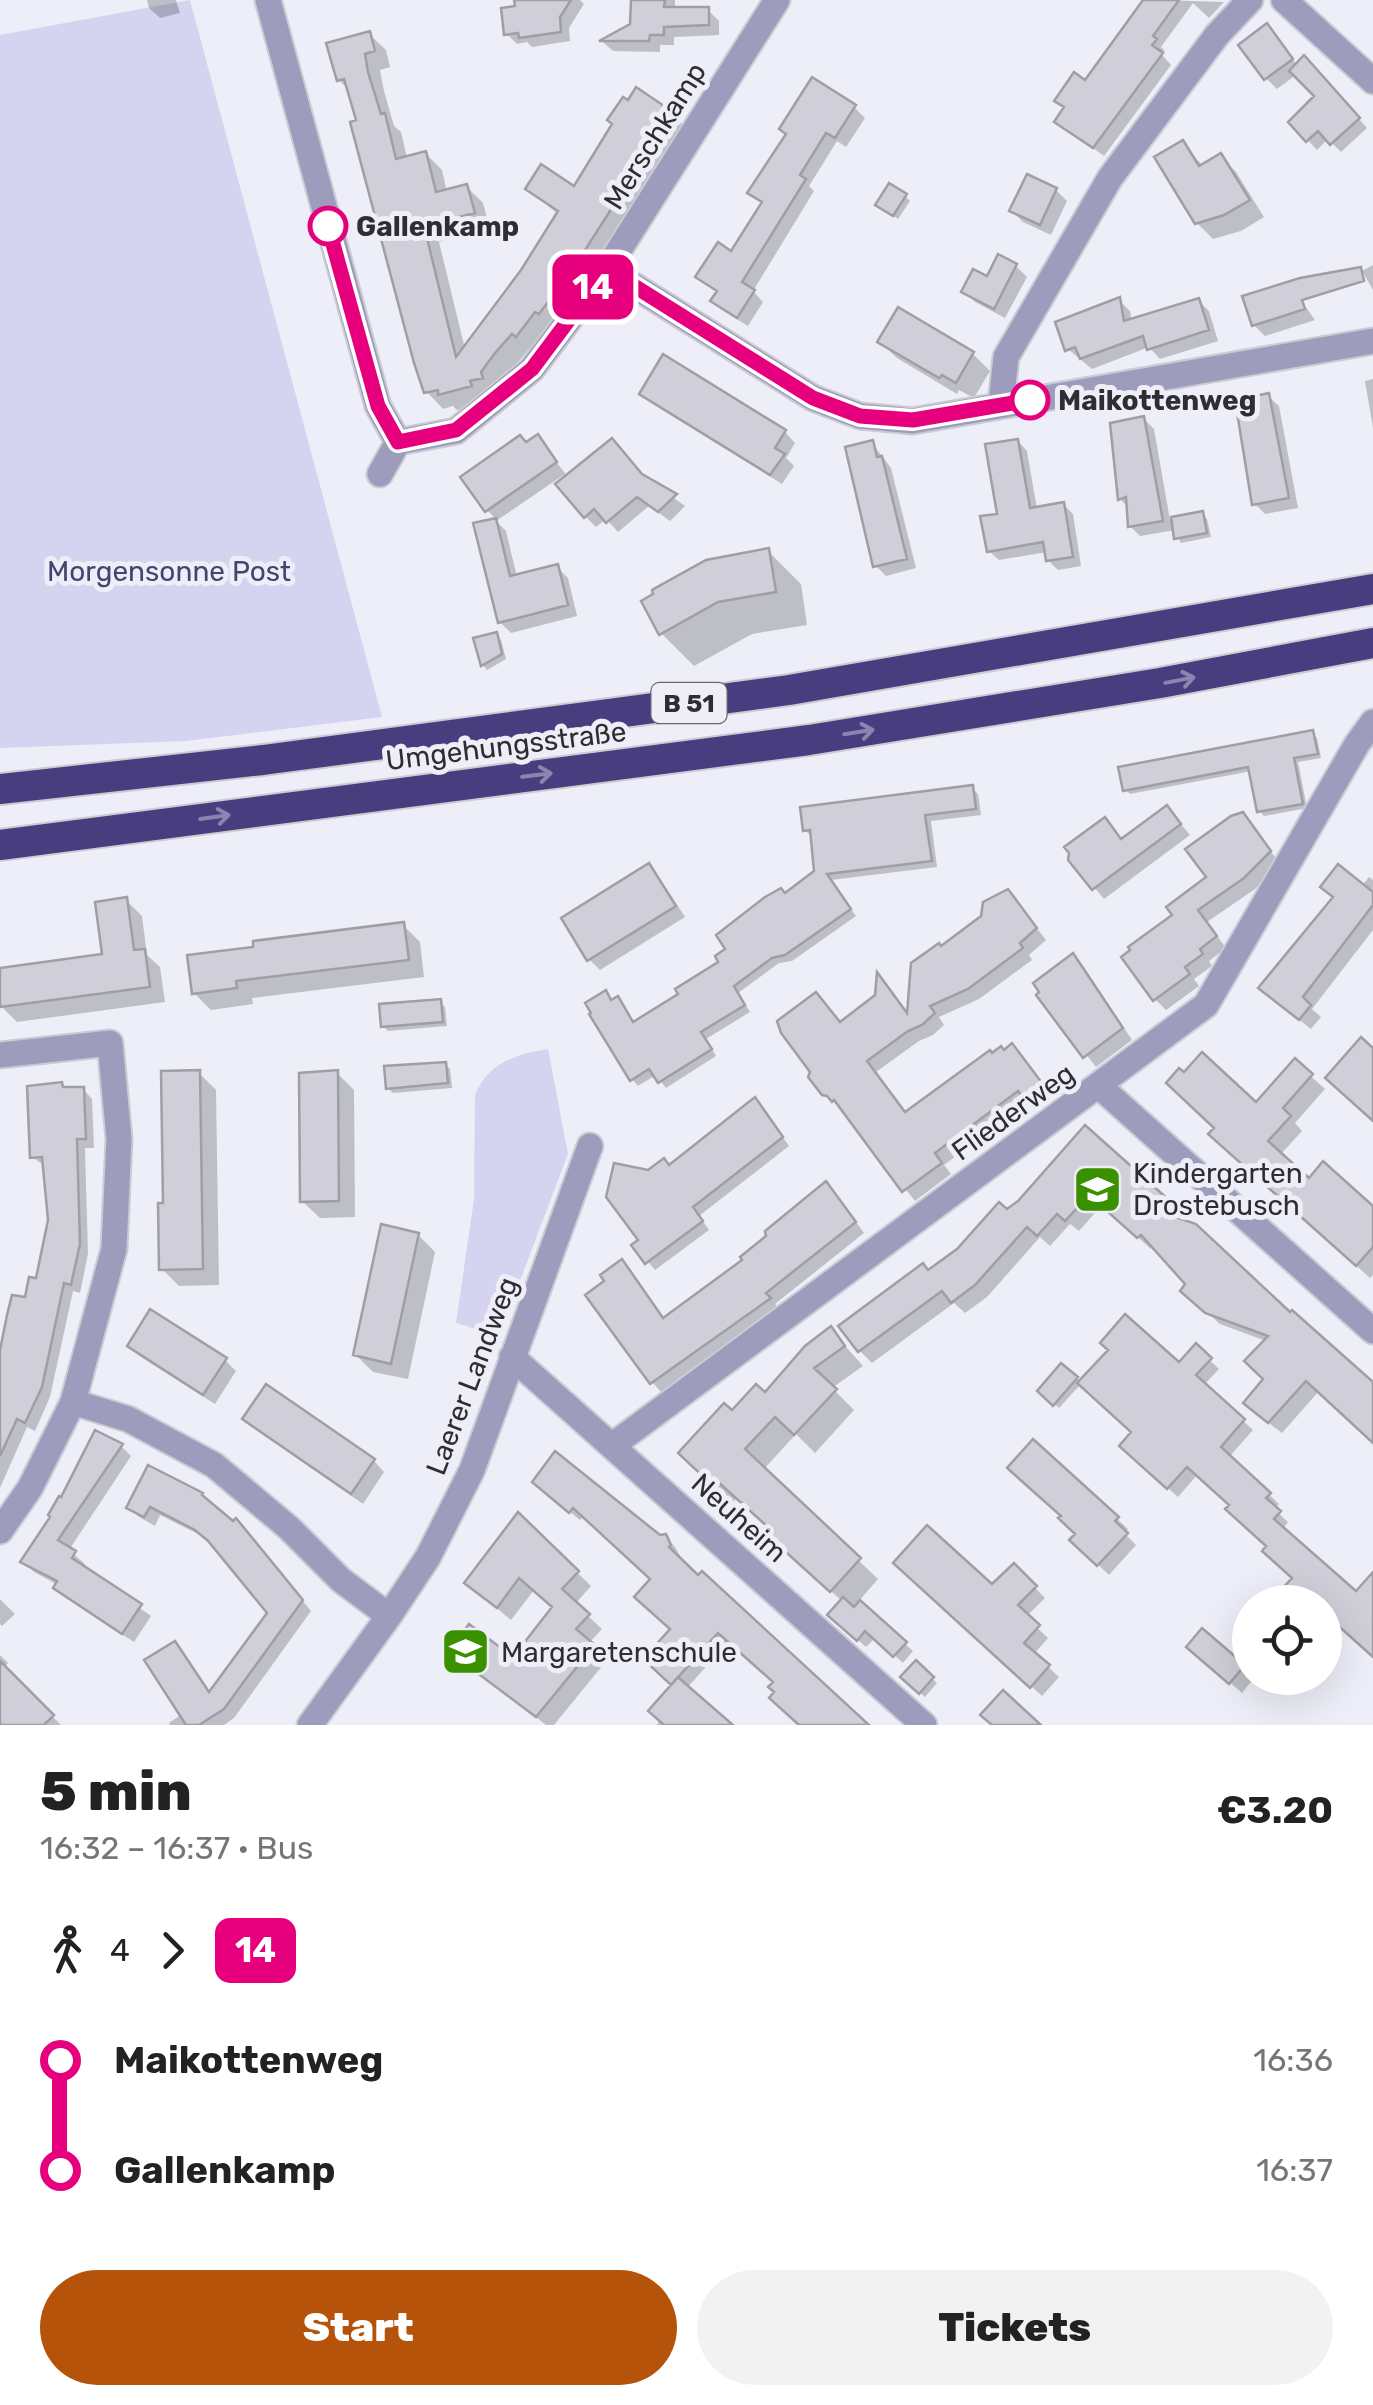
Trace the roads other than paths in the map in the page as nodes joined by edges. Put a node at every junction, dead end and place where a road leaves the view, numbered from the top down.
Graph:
1 (268, 0) edge
2 (777, 0) edge
3 (1250, 0) edge
4 (1284, 0) edge
5 (1373, 81) edge
6 (607, 269) junction
7 (1373, 341) edge
8 (1002, 404) junction
9 (398, 442) junction
10 (380, 474) dead end
11 (1373, 589) edge
12 (1373, 643) edge
13 (1373, 722) edge
14 (0, 789) edge
15 (0, 846) edge
16 (0, 1055) edge
17 (1099, 1086) junction
18 (590, 1146) dead end
19 (1373, 1331) edge
20 (512, 1357) junction
21 (74, 1402) junction
22 (613, 1446) junction
23 (0, 1530) edge
24 (389, 1616) junction
25 (310, 1725) edge
26 (924, 1725) edge

1 - 9 street
2 - 6 street, Merschkamp
3 - 8 street
4 - 5 street
6 - 8 street
6 - 9 street, Merschkamp
7 - 8 street
9 - 10 street
11 - 14 highway, Umgehungsstraße / B 51
15 -> 12 highway, Umgehungsstraße / B 51
13 - 17 street, Fliederweg
16 - 21 street
17 - 19 street
17 - 22 street, Fliederweg
18 - 20 street, Laerer Landweg
20 - 22 street, Neuheim
20 - 24 street, Laerer Landweg
21 - 23 street
21 - 24 street
22 - 26 street, Neuheim
24 - 25 street, Laerer Landweg

